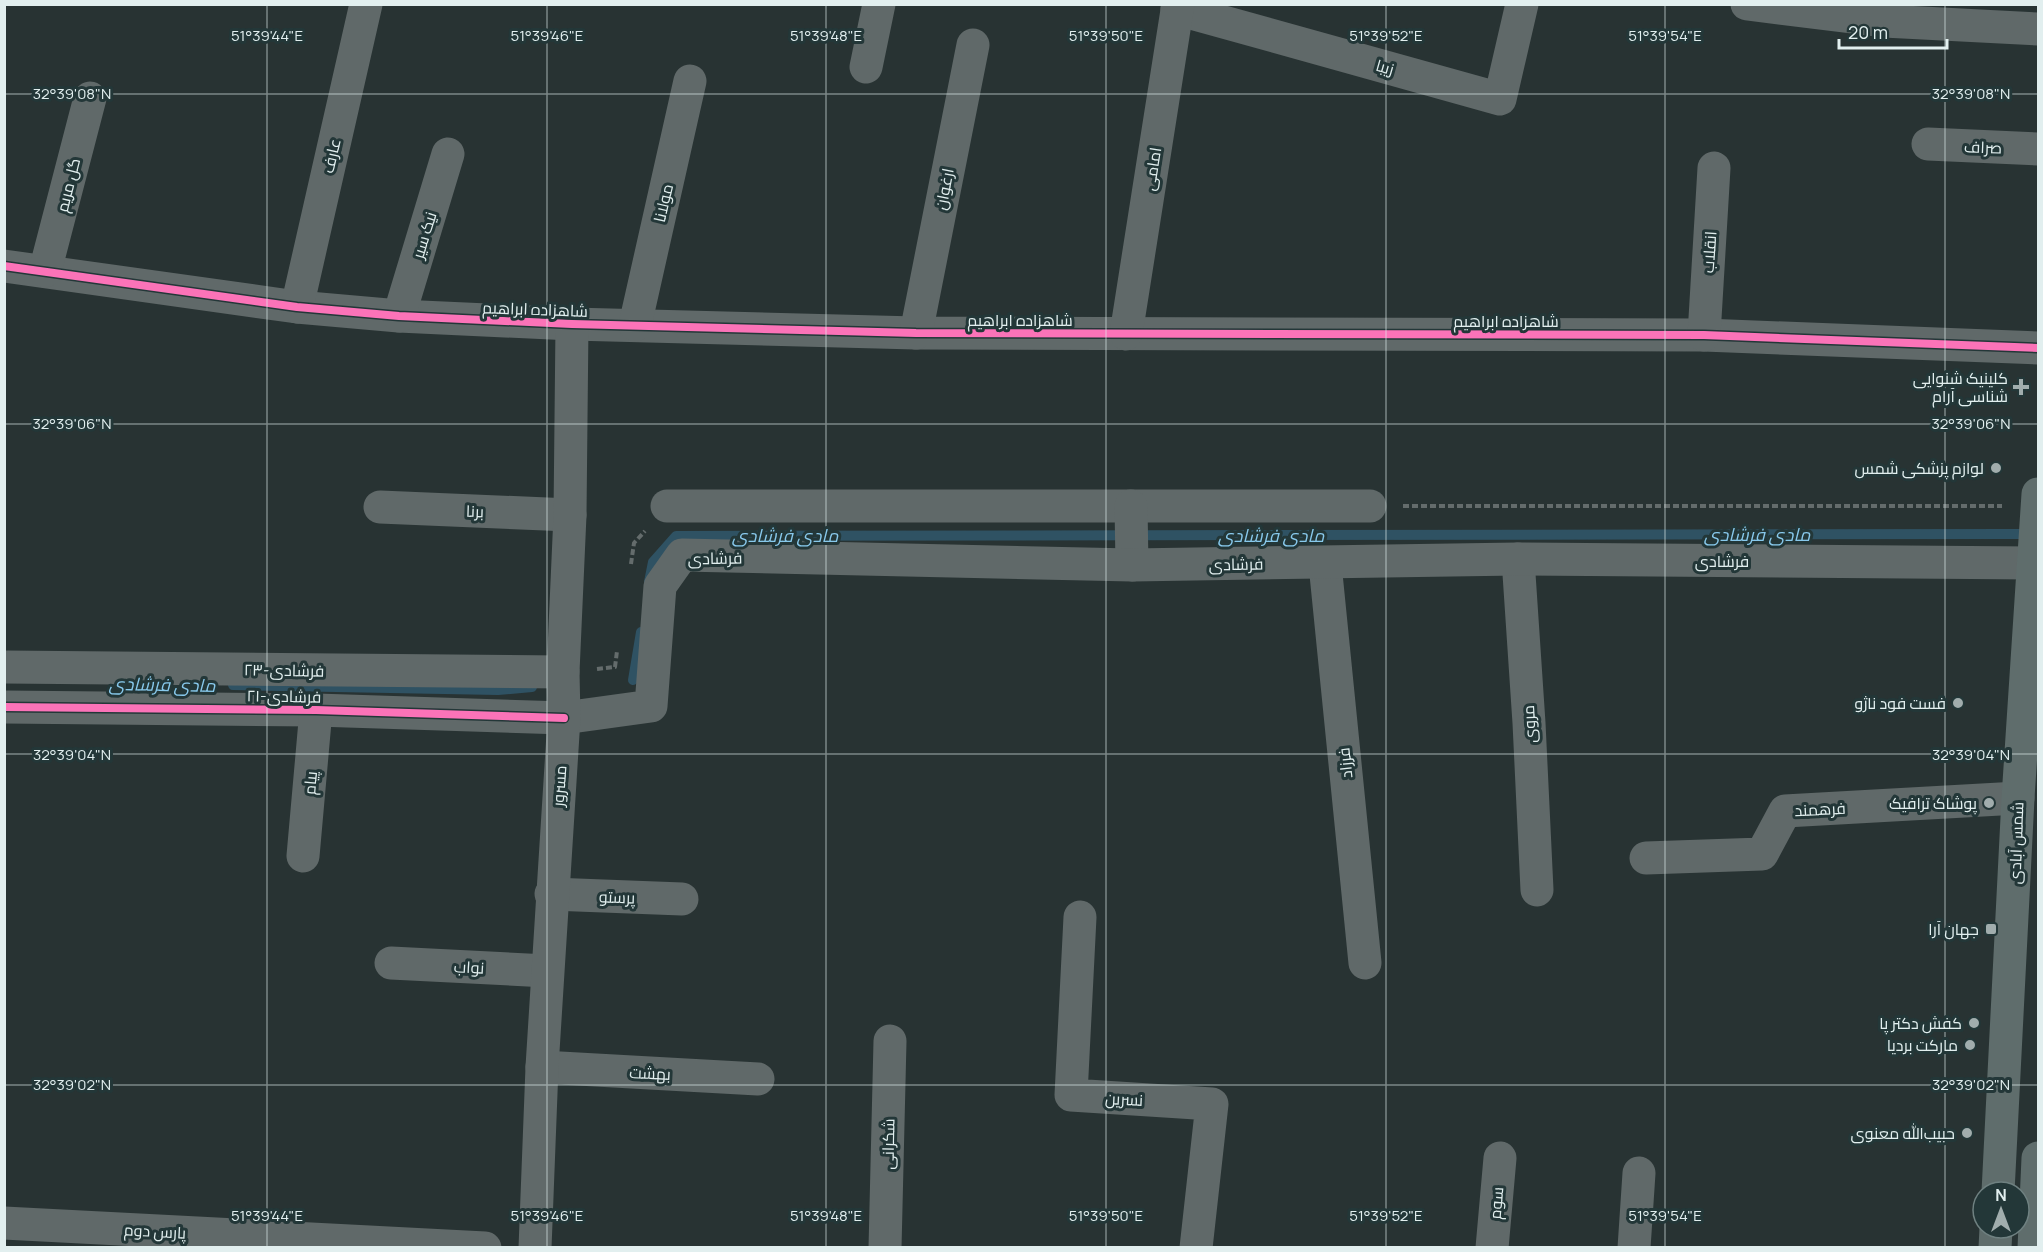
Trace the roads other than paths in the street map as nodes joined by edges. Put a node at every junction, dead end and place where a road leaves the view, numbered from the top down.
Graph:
1 (366, 4) edge
2 (879, 4) edge
3 (1522, 4) edge
4 (1747, 4) edge
5 (1178, 7) edge
6 (2038, 29) edge
7 (973, 45) dead end
8 (866, 68) dead end
9 (690, 81) dead end
10 (90, 98) dead end
11 (1928, 144) dead end
12 (2038, 149) edge
13 (448, 154) dead end
14 (1714, 168) dead end
15 (4, 266) edge
16 (45, 272) junction
17 (297, 307) junction
18 (399, 316) junction
19 (572, 324) junction
20 (636, 325) junction
21 (916, 333) junction
22 (1126, 334) junction
23 (1704, 335) junction
24 (2038, 348) edge
25 (2038, 500) edge
26 (667, 506) dead end
27 (1131, 506) junction
28 (1370, 506) road end
29 (380, 507) dead end
30 (570, 515) junction
31 (1518, 559) junction
32 (2034, 563) junction
33 (1325, 564) junction
34 (1132, 565) junction
35 (4, 667) edge
36 (563, 672) junction
37 (4, 707) edge
38 (316, 710) junction
39 (564, 718) junction
40 (2018, 798) junction
41 (303, 856) dead end
42 (1647, 858) dead end
43 (1537, 890) dead end
44 (551, 894) junction
45 (682, 899) dead end
46 (1080, 917) dead end
47 (391, 963) dead end
48 (1365, 963) dead end
49 (547, 971) junction
50 (890, 1041) dead end
51 (542, 1067) junction
52 (758, 1079) dead end
53 (1500, 1158) dead end
54 (2038, 1158) edge
55 (1640, 1173) dead end
56 (1999, 1180) edge
57 (4, 1223) edge
58 (485, 1248) edge
59 (535, 1248) edge
60 (885, 1248) edge
61 (1197, 1248) edge
62 (1492, 1248) edge
63 (1634, 1248) edge
64 (2034, 1248) edge

1 - 17 street, عارف
2 - 8 street
3 - 5 street, زیبا
4 - 6 street
5 - 22 street, امامی
7 - 21 street, ارغوان
9 - 20 street, مولانا
10 - 16 street, گل مریم
11 - 12 street, صراف
13 - 18 street, نیک سیر
14 - 23 street, انقلاب
15 - 16 street, شاهزاده ابراهیم
16 - 17 street, شاهزاده ابراهیم
17 - 18 street, شاهزاده ابراهیم
18 - 19 street, شاهزاده ابراهیم
19 - 20 street, شاهزاده ابراهیم
19 - 30 street, مسرور
20 - 21 street, شاهزاده ابراهیم
21 - 22 street, شاهزاده ابراهیم
22 - 23 street, شاهزاده ابراهیم
23 - 24 street, شاهزاده ابراهیم
25 - 32 main road, شمس آبادی
26 - 27 street
27 - 28 street
27 - 34 street
29 - 30 street, برنا
30 - 36 street, مسرور
31 - 32 street, فرشادی
31 - 33 street, فرشادی
31 - 43 street, مروی
32 - 40 main road, شمس آبادی
33 - 34 street, فرشادی
33 - 48 street, فرزاد
34 - 39 street, فرشادی
35 - 36 street, ۲۳-فرشادی
36 - 39 street, مسرور
37 - 38 street, ۲۱-فرشادی
38 - 39 street, ۲۱-فرشادی
38 - 41 street, پیام
39 - 44 street, مسرور
40 - 42 street, فرهمند
40 - 56 main road, شمس آبادی
44 - 45 street, پرستو
44 - 49 street, مسرور
46 - 61 street, نسرین
47 - 49 street, نواب
49 - 51 street, مسرور
50 - 60 street, شکرانی
51 - 52 street, بهشت
51 - 59 street, مسرور
53 - 62 street, سوم
54 - 64 main road
55 - 63 street
57 - 58 street, پارس دوم

